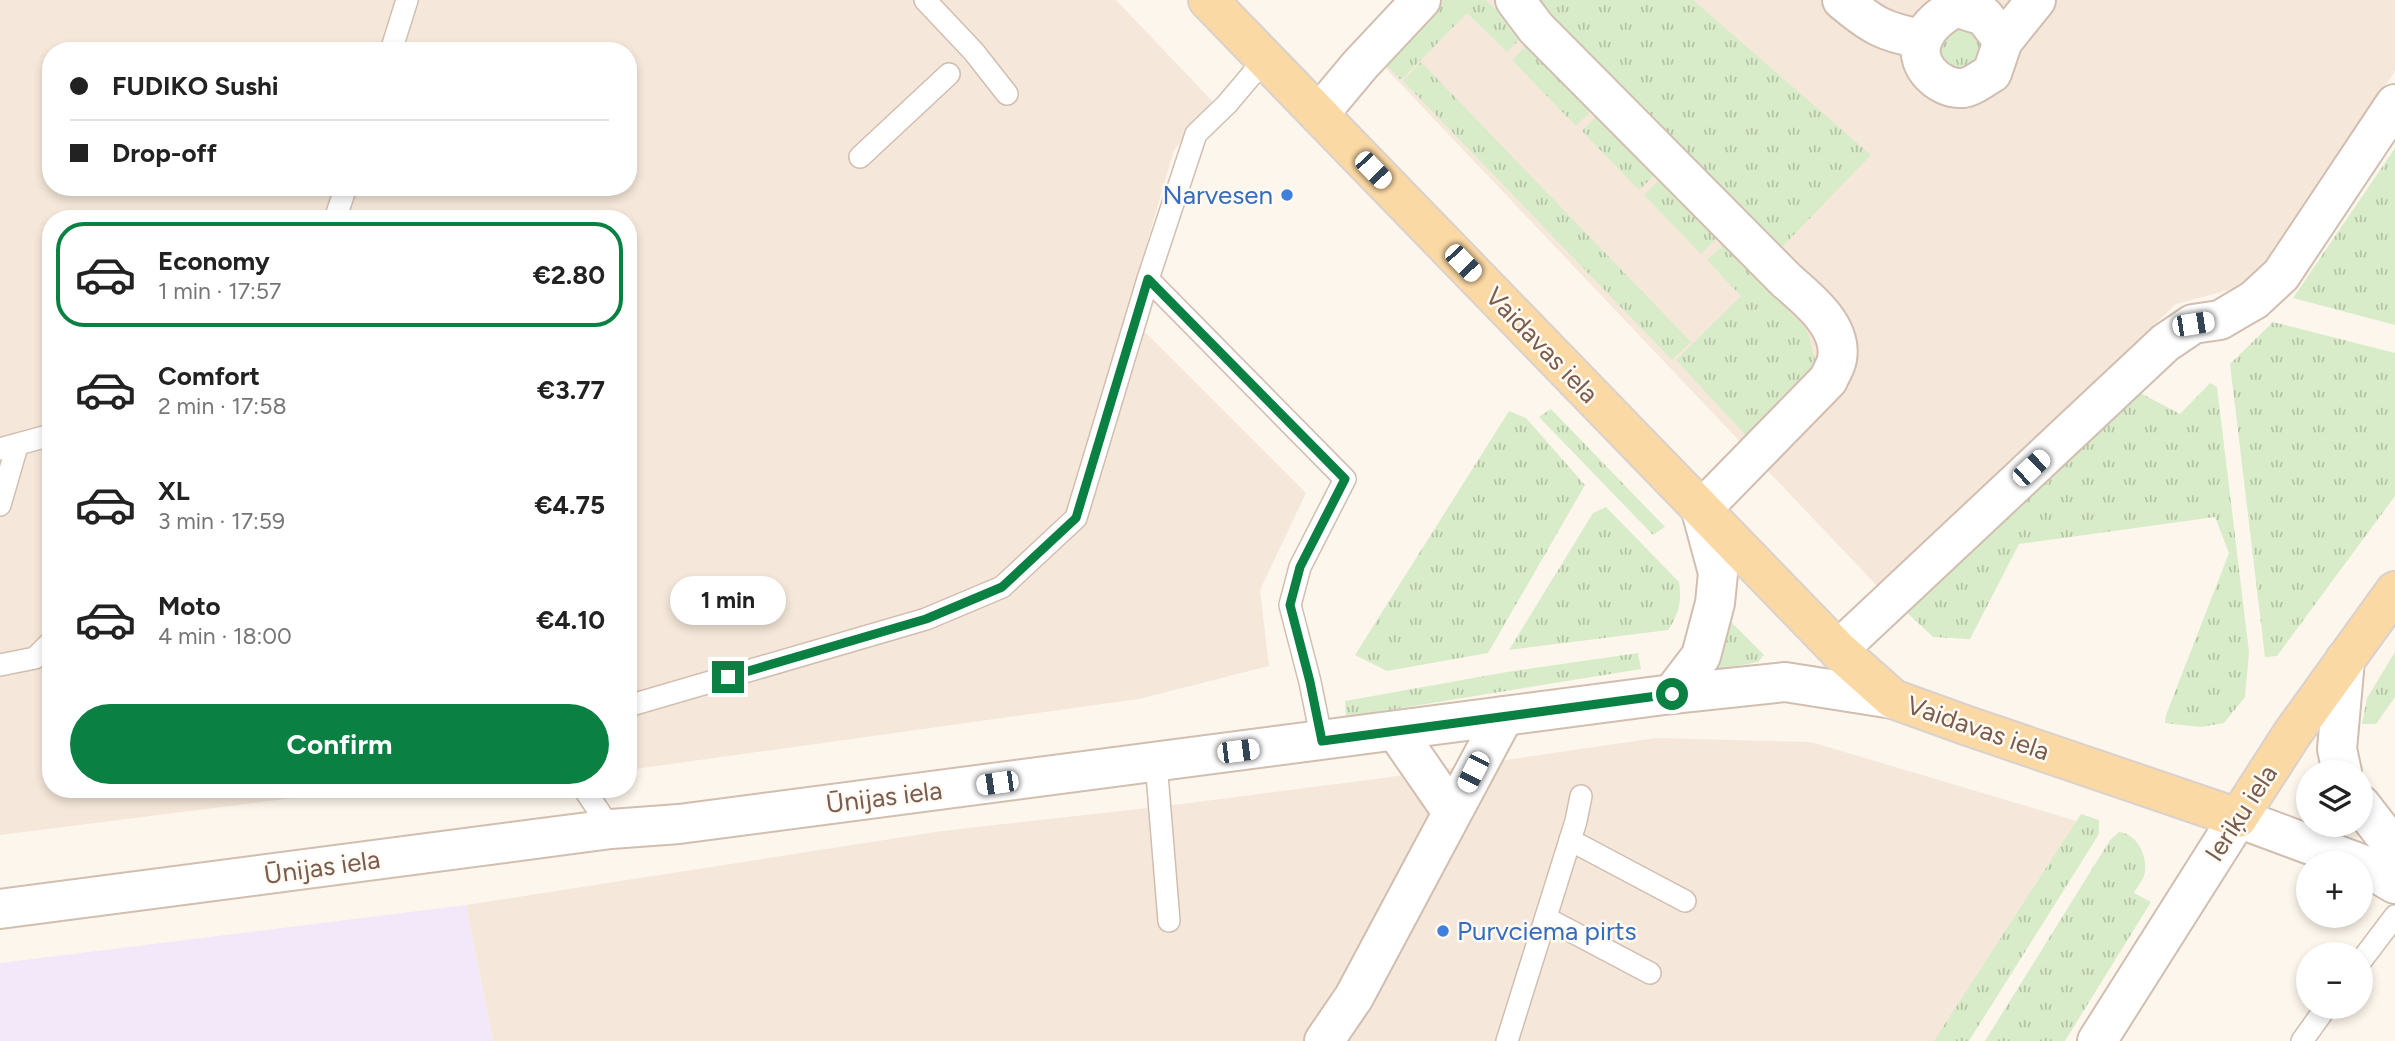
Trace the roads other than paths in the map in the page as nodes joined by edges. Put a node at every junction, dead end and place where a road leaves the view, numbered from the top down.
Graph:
1 (407, 0) edge
2 (925, 0) edge
3 (1208, 0) edge
4 (1421, 0) edge
5 (1515, 0) edge
6 (1842, 0) edge
7 (2036, 0) edge
8 (1922, 39) junction
9 (2003, 41) junction
10 (394, 42) edge
11 (1265, 59) junction
12 (949, 74) dead end
13 (1007, 94) dead end
14 (2395, 104) edge
15 (1320, 114) junction
16 (860, 157) dead end
17 (1148, 279) junction
18 (42, 438) edge
19 (8, 448) edge
20 (0, 505) edge
21 (1701, 510) junction
22 (2395, 592) edge
23 (1838, 650) junction
24 (42, 651) edge
25 (2345, 660) junction
26 (0, 665) edge
27 (1672, 694) junction
28 (1893, 699) junction
29 (637, 703) edge
30 (1504, 716) junction
31 (1396, 731) junction
32 (1322, 741) junction
33 (2339, 760) edge
34 (1156, 762) junction
35 (1581, 796) dead end
36 (590, 798) edge
37 (1452, 812) junction
38 (2238, 818) junction
39 (2373, 821) edge
40 (611, 829) junction
41 (1570, 840) junction
42 (2395, 849) edge
43 (2327, 851) edge
44 (2373, 871) edge
45 (2395, 884) edge
46 (1685, 901) dead end
47 (0, 909) edge
48 (2395, 916) edge
49 (1546, 918) junction
50 (1169, 922) dead end
51 (2373, 945) edge
52 (1650, 973) dead end
53 (2318, 1019) edge
54 (1324, 1041) edge
55 (1507, 1041) edge
56 (2097, 1041) edge
57 (2303, 1041) edge

1 - 10 lane
2 - 13 lane
3 - 11 main road, Vaidavas iela
4 - 15 street
5 - 21 street
6 - 8 street
7 - 9 street
8 - 9 street
8 - 9 street
11 - 15 main road, Vaidavas iela
11 - 17 lane
12 - 16 lane
14 - 23 street
15 - 21 main road, Vaidavas iela
17 - 29 lane
17 - 32 lane
18 - 19 lane
19 - 20 lane
21 - 23 main road, Vaidavas iela
21 - 27 street, Vaidavas iela
22 - 25 main road, Ieriķu iela
23 - 28 main road, Vaidavas iela
24 - 26 lane
25 - 33 street
25 - 38 main road, Ieriķu iela
27 - 28 street, Ūnijas iela
27 - 30 street, Ūnijas iela
28 - 38 main road, Vaidavas iela
30 - 31 street, Ūnijas iela
30 - 37 street
31 - 32 street, Ūnijas iela
31 - 37 street
32 - 34 street, Ūnijas iela
34 - 40 street, Ūnijas iela
34 - 50 lane
35 - 41 lane
36 - 40 lane
37 - 54 street
38 - 43 street
38 - 56 street, Ieriķu iela
39 - 42 street
40 - 47 street, Ūnijas iela
41 - 46 lane
41 - 49 lane
44 - 45 street
48 - 51 lane
49 - 52 lane
49 - 55 lane
53 - 57 lane

